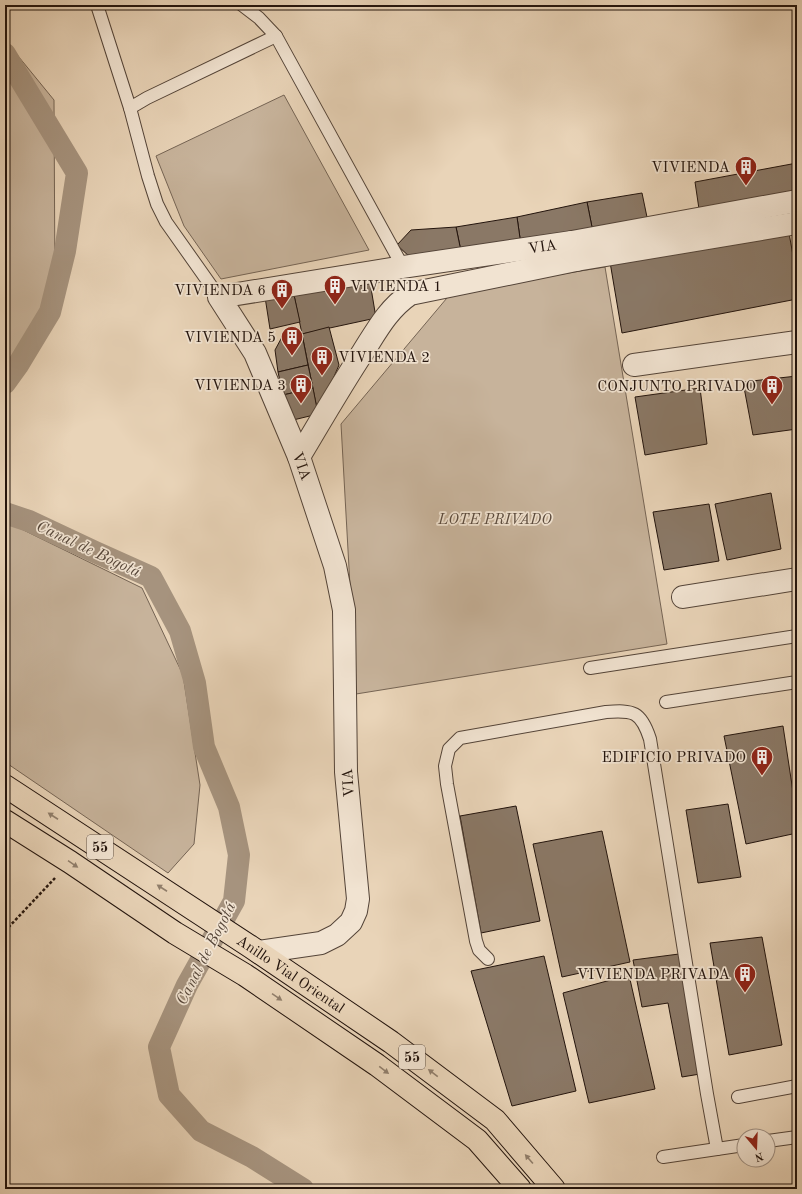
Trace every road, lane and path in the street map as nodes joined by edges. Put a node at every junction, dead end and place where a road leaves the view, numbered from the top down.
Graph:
1 (97, 5) edge
2 (242, 5) edge
3 (276, 36) junction
4 (130, 108) junction
5 (797, 200) edge
6 (797, 222) edge
7 (574, 251) junction
8 (403, 267) junction
9 (219, 297) junction
10 (797, 342) edge
11 (634, 365) dead end
12 (299, 457) junction
13 (797, 579) edge
14 (683, 597) dead end
15 (797, 636) edge
16 (590, 668) dead end
17 (797, 682) edge
18 (666, 702) dead end
19 (5, 786) edge
20 (5, 821) edge
21 (70, 862) junction
22 (5, 931) edge
23 (255, 949) junction
24 (488, 959) dead end
25 (797, 1086) edge
26 (738, 1097) dead end
27 (797, 1137) edge
28 (776, 1140) edge
29 (736, 1146) edge
30 (717, 1149) junction
31 (664, 1157) dead end
32 (520, 1189) edge
33 (554, 1189) edge

1 - 4 lane
2 - 3 lane
3 - 4 lane
3 - 8 lane
4 - 9 lane
5 - 7 street
6 - 7 street
7 - 8 street, VIA
7 - 12 street
8 - 9 street, VIA
9 - 12 street, VIA
10 - 11 street
12 - 23 street, VIA
13 - 14 street
15 - 16 lane
17 - 18 lane
23 -> 19 highway, Anillo Vial Oriental / 55
20 - 21 highway, Anillo Vial Oriental / 55
21 - 22 path
21 -> 32 highway, Anillo Vial Oriental / 55
33 -> 23 highway, Anillo Vial Oriental / 55
24 - 30 lane
25 - 26 lane
27 - 28 lane
29 - 30 lane
30 - 31 lane

